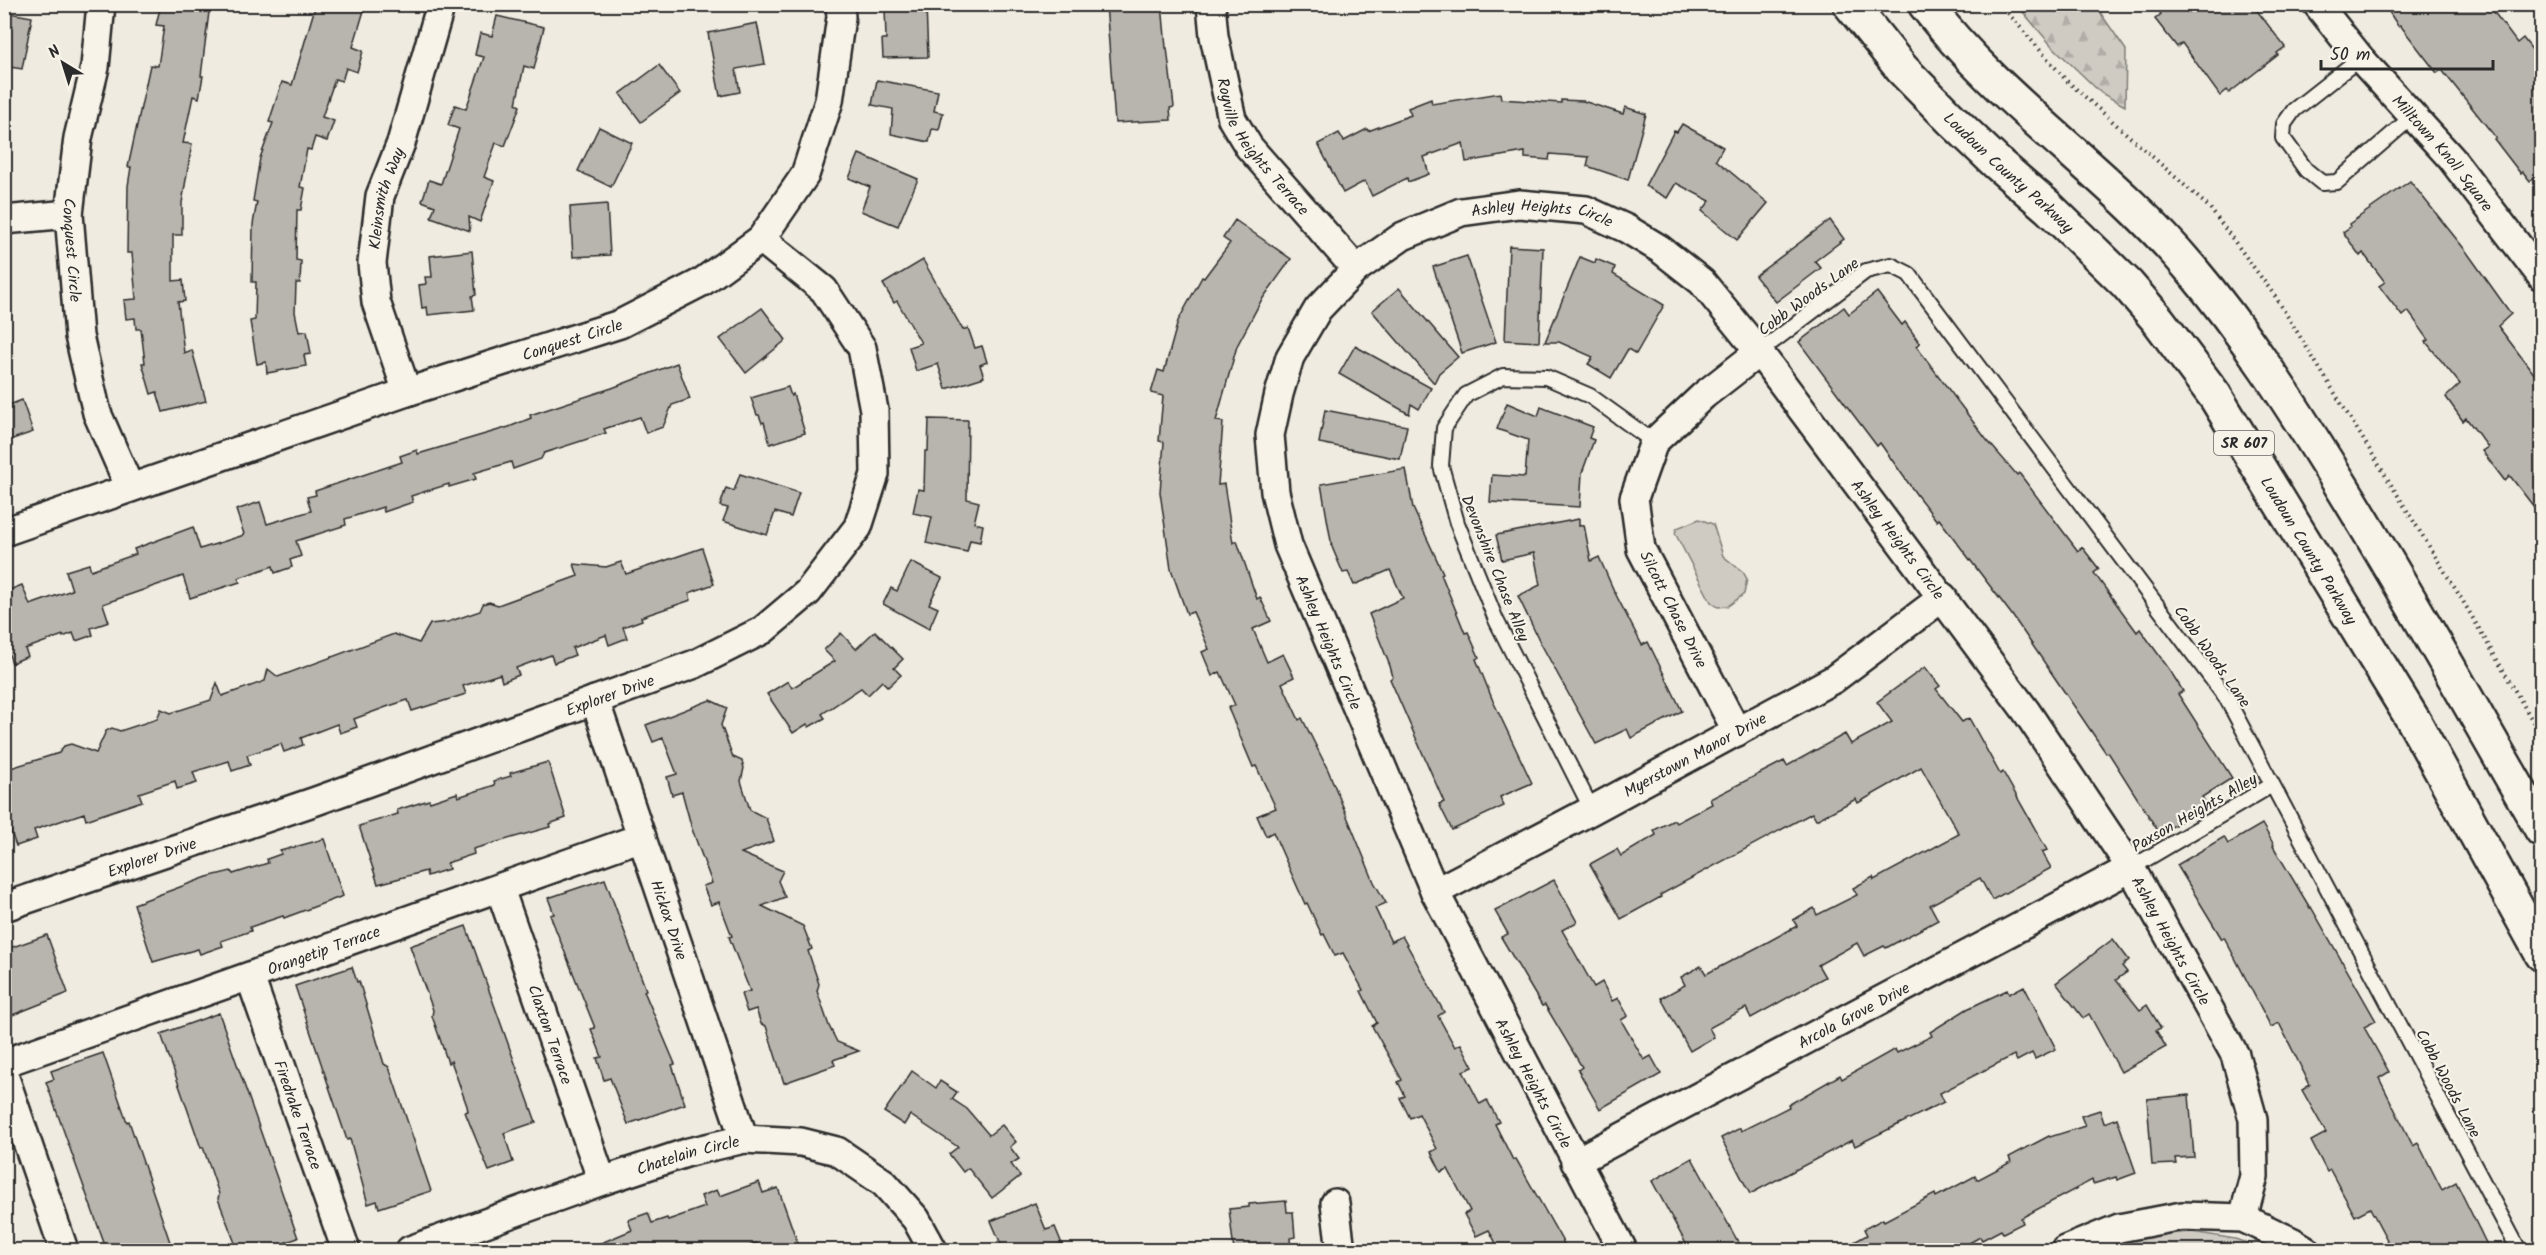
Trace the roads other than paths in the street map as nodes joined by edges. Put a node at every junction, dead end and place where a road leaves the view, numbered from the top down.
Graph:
1 (101, 4) edge
2 (441, 4) edge
3 (840, 4) edge
4 (1211, 4) edge
5 (1850, 4) edge
6 (1925, 4) edge
7 (2317, 4) edge
8 (2360, 58) junction
9 (2413, 116) junction
10 (69, 214) junction
11 (4, 220) edge
12 (761, 239) junction
13 (1356, 268) junction
14 (2541, 277) edge
15 (1759, 352) junction
16 (407, 392) junction
17 (1654, 442) junction
18 (130, 488) junction
19 (4, 532) edge
20 (1943, 597) junction
21 (595, 700) junction
22 (1737, 732) junction
23 (2272, 785) junction
24 (1592, 810) junction
25 (2541, 830) edge
26 (642, 837) junction
27 (2131, 868) junction
28 (500, 889) junction
29 (1434, 892) junction
30 (4, 907) edge
31 (2541, 954) edge
32 (250, 977) junction
33 (4, 1063) edge
34 (4, 1075) edge
35 (744, 1139) junction
36 (1575, 1162) junction
37 (602, 1181) junction
38 (1335, 1203) dead end
39 (2243, 1218) junction
40 (64, 1251) edge
41 (346, 1251) edge
42 (410, 1251) edge
43 (933, 1251) edge
44 (1341, 1251) edge
45 (1623, 1251) edge
46 (2065, 1251) edge
47 (2306, 1251) edge
48 (2518, 1251) edge

1 - 10 street, Conquest Circle
2 - 16 street, Kleinsmith Way
3 - 12 street, Conquest Circle
4 - 13 street, Royville Heights Terrace
5 - 31 main road, Loudoun County Parkway / SR 607
6 - 25 main road
7 - 8 street, Milltown Knoll Square
8 - 9 street, Milltown Knoll Square
8 - 9 lane
9 - 14 street, Milltown Knoll Square
10 - 11 street
10 - 18 street, Conquest Circle
12 - 16 street, Conquest Circle
12 - 21 street, Explorer Drive
13 - 15 street, Ashley Heights Circle
13 - 29 street, Ashley Heights Circle
15 - 17 street, Silcott Chase Drive
15 - 20 street, Ashley Heights Circle
15 - 23 lane, Cobb Woods Lane
16 - 18 street, Conquest Circle
17 - 22 street, Silcott Chase Drive
17 - 24 lane, Devonshire Chase Alley
18 - 19 street, Conquest Circle
20 - 22 street, Myerstown Manor Drive
20 - 27 street, Ashley Heights Circle
21 - 26 street, Hickox Drive
21 - 30 street, Explorer Drive
22 - 24 street, Myerstown Manor Drive
23 - 27 lane, Paxson Heights Alley
23 - 48 lane, Cobb Woods Lane
24 - 29 street, Myerstown Manor Drive
26 - 28 street, Orangetip Terrace
26 - 35 street, Hickox Drive
27 - 36 street, Arcola Grove Drive
27 - 39 street, Ashley Heights Circle
28 - 32 street, Orangetip Terrace
28 - 37 street, Claxton Terrace
29 - 36 street, Ashley Heights Circle
32 - 33 street, Orangetip Terrace
32 - 41 street, Firedrake Terrace
34 - 40 street
35 - 37 street, Chatelain Circle
35 - 43 street, Chatelain Circle
36 - 45 street, Ashley Heights Circle
37 - 42 street, Chatelain Circle
38 - 44 street
39 - 46 street
39 - 47 street

